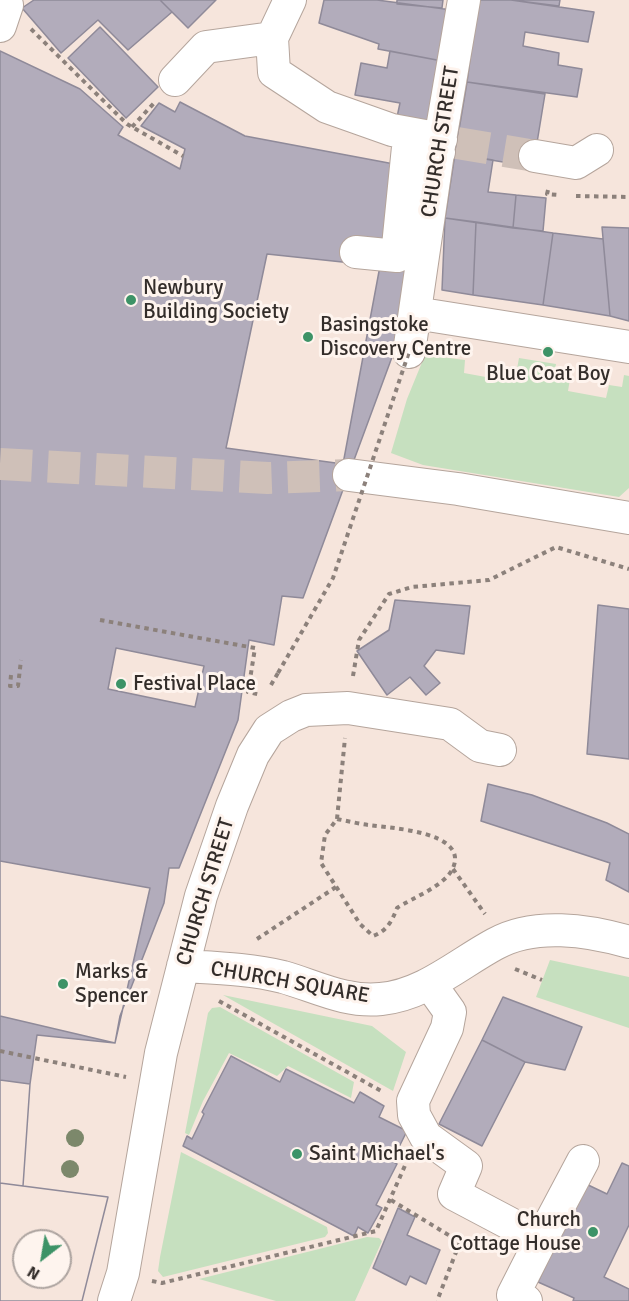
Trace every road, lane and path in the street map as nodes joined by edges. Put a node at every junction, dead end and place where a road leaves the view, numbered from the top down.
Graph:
1 (464, 0) edge
2 (283, 3) edge
3 (6, 10) edge
4 (272, 38) junction
5 (175, 80) dead end
6 (440, 146) junction
7 (597, 150) dead end
8 (183, 156) dead end
9 (535, 156) tunnel mouth
10 (356, 252) dead end
11 (417, 298) junction
12 (629, 347) edge
13 (409, 352) joint
14 (349, 475) tunnel mouth
15 (629, 518) edge
16 (629, 569) edge
17 (100, 620) dead end
18 (21, 660) dead end
19 (11, 675) dead end
20 (352, 683) dead end
21 (271, 685) dead end
22 (261, 695) dead end
23 (346, 735) dead end
24 (500, 750) dead end
25 (338, 819) junction
26 (453, 869) junction
27 (336, 887) junction
28 (489, 923) dead end
29 (629, 942) edge
30 (251, 943) dead end
31 (183, 966) junction
32 (430, 984) junction
33 (213, 998) dead end
34 (0, 1051) edge
35 (129, 1077) dead end
36 (390, 1095) dead end
37 (418, 1145) junction
38 (583, 1161) dead end
39 (391, 1200) junction
40 (541, 1240) junction
41 (148, 1280) dead end
42 (114, 1301) edge
43 (437, 1301) edge
44 (526, 1301) edge

1 - 6 street, CHURCH STREET
2 - 4 street
3 - 8 path
4 - 5 street
4 - 6 street
6 - 10 street
6 - 11 street, CHURCH STREET
7 - 9 street
11 - 12 street
11 - 13 street, CHURCH STREET
13 - 21 path, bridge
14 - 15 street
16 - 20 path
17 - 22 path
18 - 19 path
23 - 25 path
24 - 31 street, CHURCH STREET
25 - 26 path
25 - 27 path
26 - 27 path
26 - 28 path
27 - 30 path
29 - 32 street, CHURCH SQUARE
31 - 32 street, CHURCH SQUARE
31 - 42 street, CHURCH STREET
32 - 37 street
33 - 36 path
34 - 35 path
37 - 39 path
37 - 40 street
38 - 40 street
39 - 41 path
39 - 43 path
40 - 44 street

